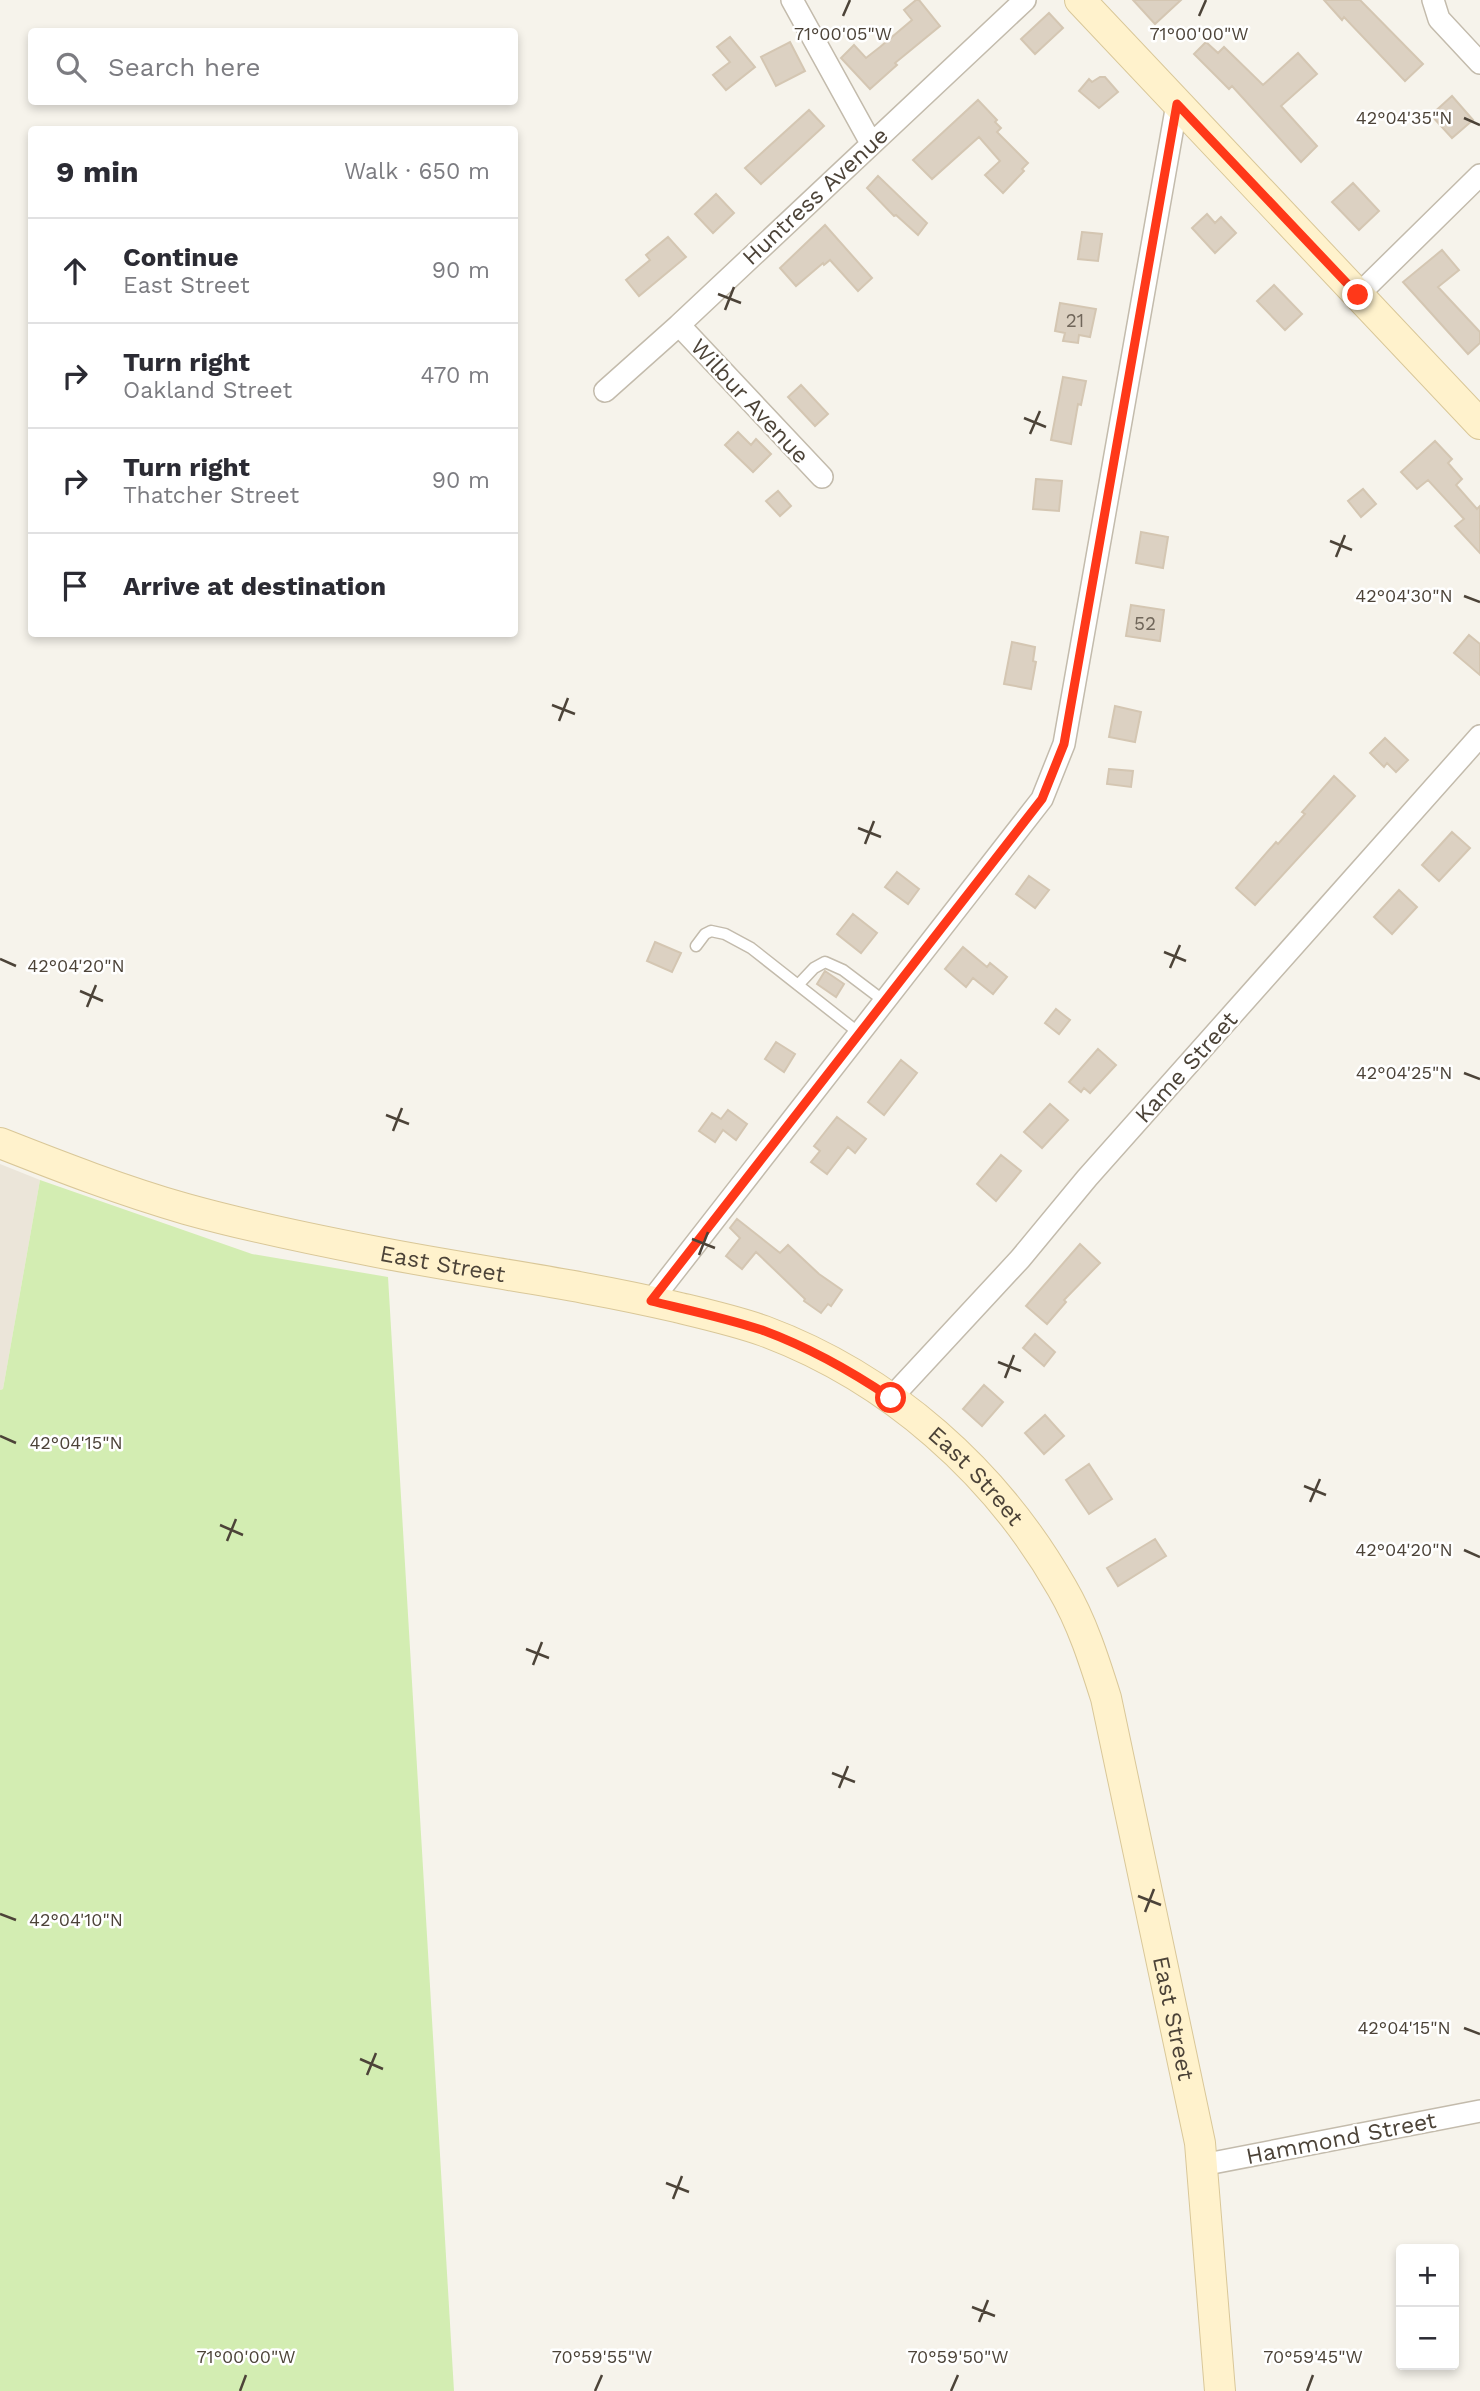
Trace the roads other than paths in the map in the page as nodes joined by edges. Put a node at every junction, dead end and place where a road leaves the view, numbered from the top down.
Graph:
1 (792, 0) edge
2 (1024, 0) edge
3 (1080, 0) edge
4 (1433, 0) edge
5 (1480, 63) edge
6 (1177, 104) junction
7 (871, 143) junction
8 (1480, 175) edge
9 (1358, 295) junction
10 (679, 325) junction
11 (605, 391) dead end
12 (1480, 424) edge
13 (822, 477) dead end
14 (1480, 736) edge
15 (696, 946) dead end
16 (798, 985) junction
17 (884, 1002) junction
18 (859, 1033) junction
19 (0, 1143) edge
20 (651, 1301) junction
21 (891, 1398) junction
22 (1480, 2111) edge
23 (1202, 2165) junction
24 (1220, 2391) edge

1 - 7 street
2 - 7 street, Huntress Avenue
3 - 6 street
4 - 5 street
6 - 9 street
6 - 17 street
7 - 10 street, Huntress Avenue
8 - 9 street
9 - 12 street
10 - 11 street, Huntress Avenue
10 - 13 street, Wilbur Avenue
14 - 21 street, Kame Street
15 - 16 lane
16 - 17 lane
16 - 18 lane
17 - 18 street
18 - 20 street
19 - 20 street, East Street
20 - 21 street, East Street
21 - 23 street, East Street
22 - 23 street, Hammond Street
23 - 24 street, East Street

